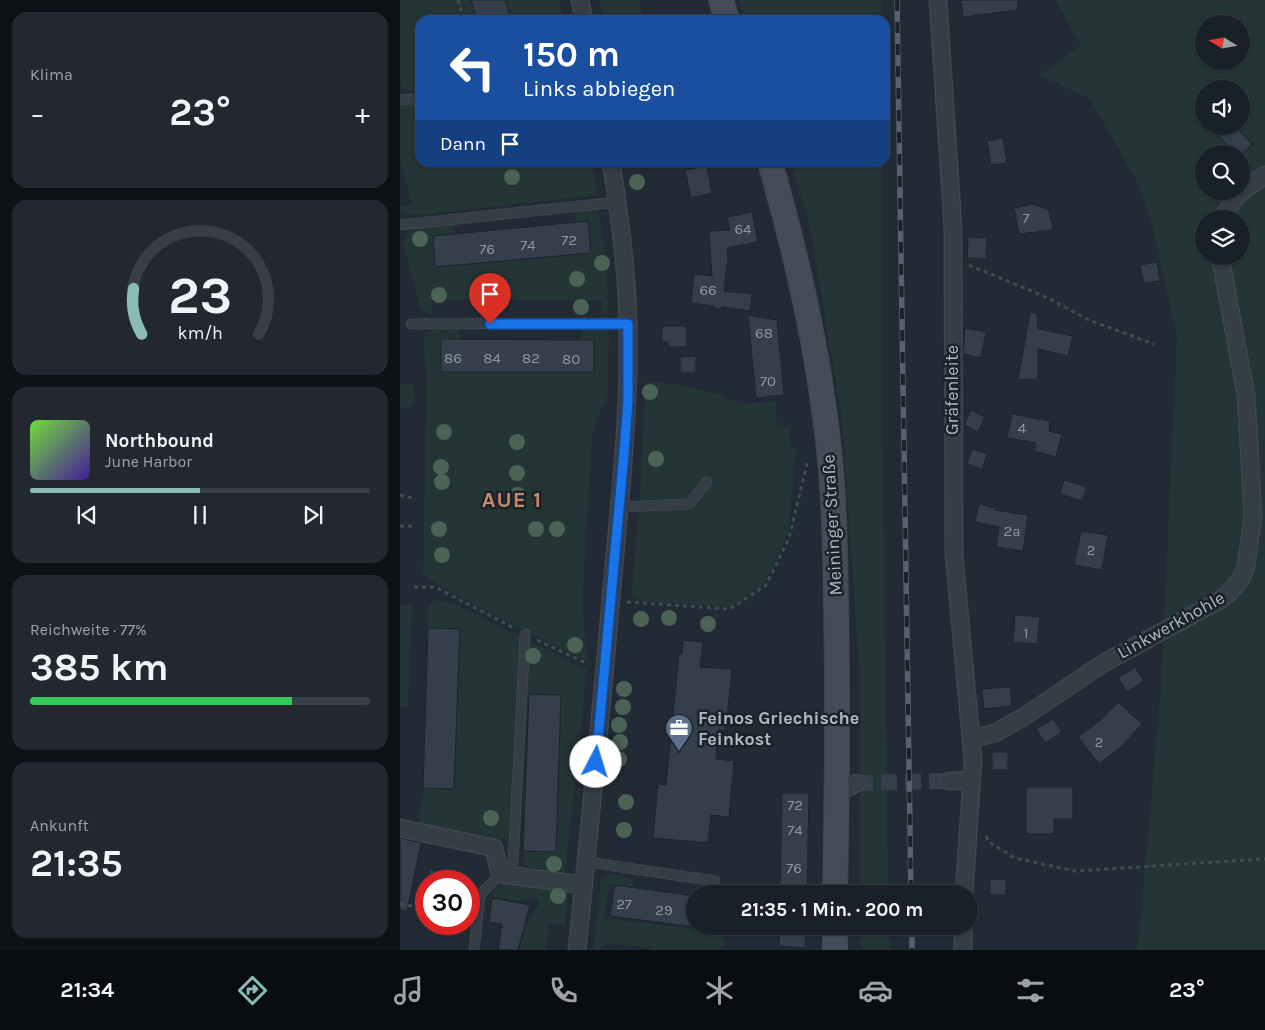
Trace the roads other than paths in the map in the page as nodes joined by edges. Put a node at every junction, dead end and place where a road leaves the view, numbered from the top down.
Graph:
1 (580, 0) edge
2 (721, 0) edge
3 (938, 0) edge
4 (583, 15) edge
5 (726, 15) edge
6 (415, 98) edge
7 (400, 100) edge
8 (612, 167) edge
9 (771, 167) edge
10 (1265, 175) edge
11 (618, 202) junction
12 (1228, 210) edge
13 (400, 225) edge
14 (1222, 265) edge
15 (410, 324) dead end
16 (628, 324) junction
17 (707, 482) dead end
18 (620, 507) junction
19 (525, 634) road end
20 (972, 739) junction
21 (972, 780) junction
22 (949, 781) tunnel mouth
23 (400, 828) edge
24 (587, 862) junction
25 (500, 874) junction
26 (715, 881) dead end
27 (584, 885) junction
28 (837, 885) edge
29 (965, 885) edge
30 (835, 935) edge
31 (963, 935) edge
32 (474, 950) edge
33 (577, 950) edge
34 (835, 950) edge
35 (963, 950) edge

1 - 4 street
2 - 5 main road
3 - 20 street, Gräfenleite
6 - 7 lane
8 - 11 street
9 - 28 main road, Meininger Straße
10 - 12 street
11 - 13 lane
11 - 16 street
14 - 20 street, Linkwerkhohle
15 - 16 lane
16 - 18 street
17 - 18 lane
18 - 24 street
19 - 25 lane
20 - 21 street, Gräfenleite
21 - 22 street
21 - 29 street, Gräfenleite
23 - 25 street
24 - 26 lane
24 - 27 street
25 - 27 street
25 - 32 lane
27 - 33 street
30 - 34 main road
31 - 35 street

